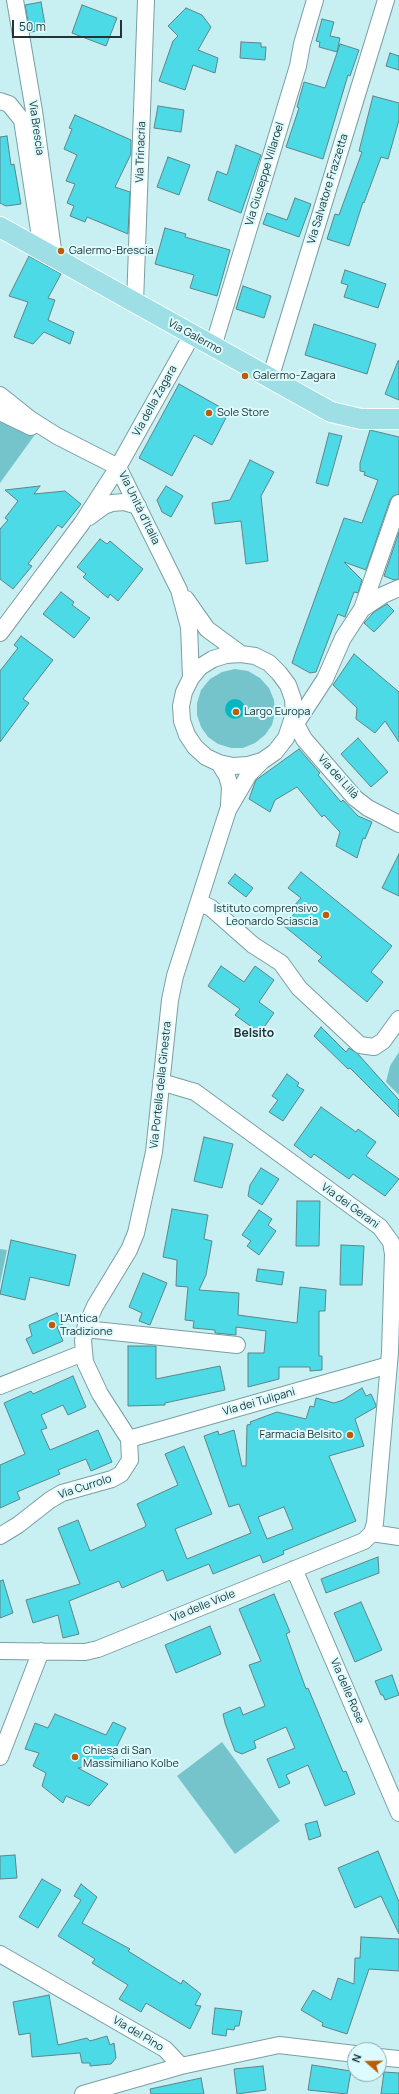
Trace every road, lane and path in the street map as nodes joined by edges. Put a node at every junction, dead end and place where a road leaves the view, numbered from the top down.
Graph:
1 (15, 0) edge
2 (146, 0) edge
3 (315, 0) edge
4 (386, 0) edge
5 (0, 101) edge
6 (0, 227) edge
7 (48, 254) junction
8 (135, 303) junction
9 (192, 335) junction
10 (213, 347) junction
11 (270, 379) junction
12 (0, 395) edge
13 (0, 412) edge
14 (399, 418) edge
15 (57, 436) junction
16 (118, 467) junction
17 (127, 484) junction
18 (399, 503) edge
19 (104, 506) junction
20 (138, 506) junction
21 (82, 523) junction
22 (399, 588) edge
23 (179, 590) junction
24 (362, 609) junction
25 (7, 615) edge
26 (0, 632) edge
27 (241, 654) junction
28 (191, 678) junction
29 (311, 702) junction
30 (294, 712) junction
31 (262, 761) junction
32 (219, 763) junction
33 (228, 810) junction
34 (399, 824) edge
35 (199, 902) junction
36 (399, 1019) edge
37 (161, 1082) junction
38 (85, 1329) junction
39 (237, 1345) dead end
40 (83, 1353) junction
41 (393, 1357) edge
42 (0, 1386) edge
43 (129, 1439) junction
44 (372, 1533) junction
45 (0, 1536) edge
46 (399, 1537) edge
47 (294, 1569) junction
48 (0, 1651) edge
49 (41, 1651) junction
50 (0, 1757) edge
51 (399, 1812) edge
52 (0, 1954) edge
53 (347, 2053) edge
54 (387, 2058) edge
55 (399, 2059) edge
56 (182, 2066) junction
57 (83, 2094) edge

1 - 7 street, Via Brescia
2 - 8 street, Via Trinacria
3 - 10 street, Via Giuseppe Villaroel
4 - 11 street, Via Salvatore Frazzetta
5 - 7 street
6 - 7 main road, Via Galermo
7 - 8 main road, Via Galermo
8 - 9 main road, Via Galermo
9 - 10 main road, Via Galermo
9 - 16 street, Via della Zagara
10 - 11 main road, Via Galermo
11 - 14 main road, Via Galermo
12 - 15 street
13 - 15 street
15 - 16 street, Via Unità d'Italia
16 - 17 street, Via Unità d'Italia
16 - 21 street, Via della Zagara
17 - 19 street
17 - 20 street, Via Unità d'Italia
18 - 24 street
19 - 20 street
19 - 21 street
20 - 23 street, Via Unità d'Italia
21 - 25 street
22 - 24 street
23 - 27 street
23 - 28 street
24 - 29 street
25 - 26 street
27 - 28 street
27 - 30 street
28 - 32 street
29 - 30 street
29 - 30 street
30 - 31 street
30 - 34 street, Via dei Lillà
31 - 32 street
31 - 33 street
32 - 33 street
33 - 35 street, Via Portella della Ginestra
35 - 36 street
35 - 37 street, Via Portella della Ginestra
37 - 38 street, Via Portella della Ginestra
37 - 41 street, Via dei Gerani
38 - 39 street
38 - 40 street, Via Portella della Ginestra
40 - 42 street
40 - 43 street, Via Portella della Ginestra
41 - 43 street, Via dei Tulipani
41 - 44 street, Via dei Gerani
43 - 45 street, Via Currolo
44 - 46 street
44 - 47 street, Via delle Viole
47 - 49 street, Via delle Viole
47 - 51 street, Via delle Rose
48 - 49 street, Via delle Viole
49 - 50 street
52 - 56 street, Via del Pino
53 - 56 street
54 - 55 street
56 - 57 street

